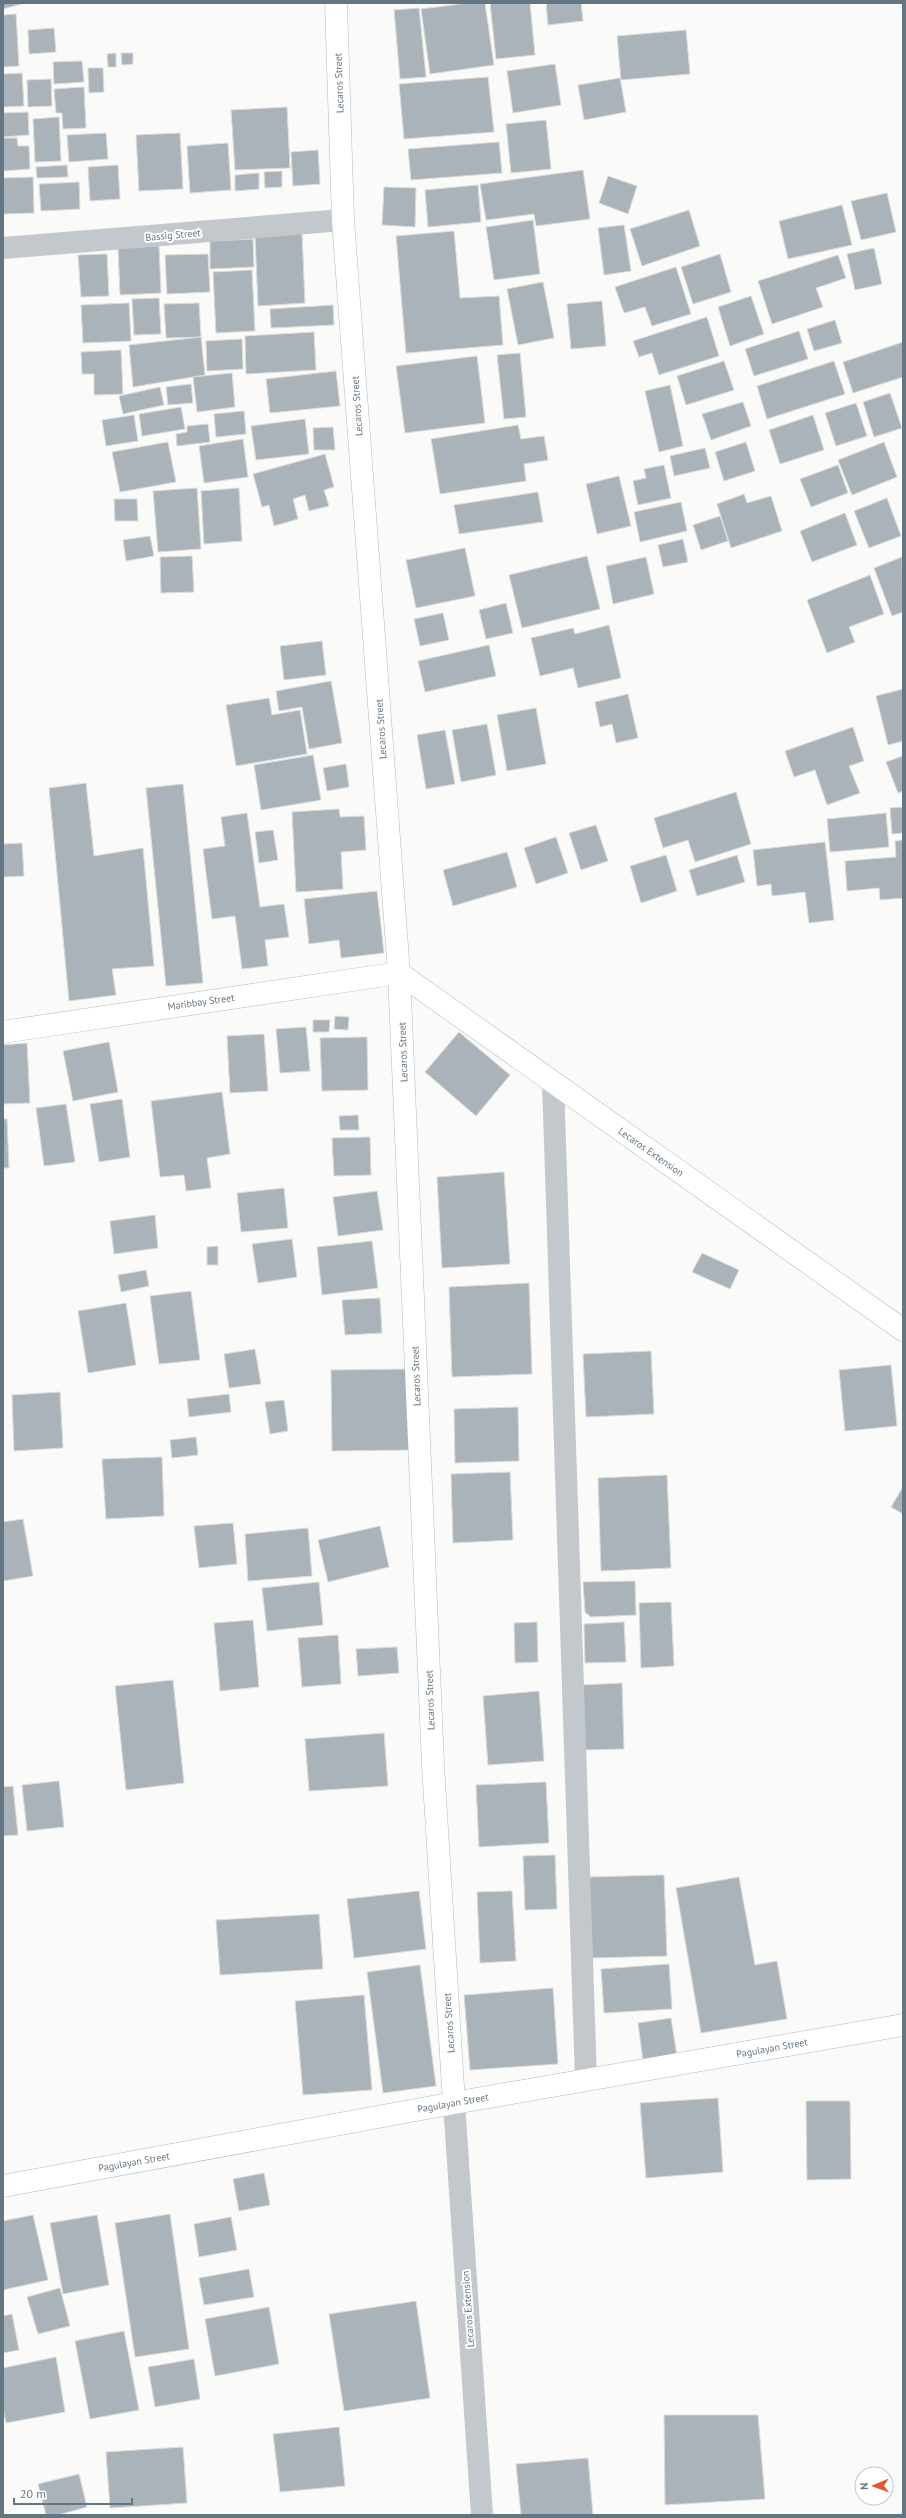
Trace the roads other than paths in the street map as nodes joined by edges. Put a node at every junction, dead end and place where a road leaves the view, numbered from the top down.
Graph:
1 (336, 3) edge
2 (343, 220) junction
3 (3, 248) edge
4 (399, 973) junction
5 (3, 1032) edge
6 (553, 1082) junction
7 (903, 1330) edge
8 (903, 2025) edge
9 (586, 2080) junction
10 (454, 2103) junction
11 (3, 2186) edge
12 (482, 2515) edge

1 - 2 street, Lecaros Street
2 - 3 street, Bassig Street
2 - 4 street, Lecaros Street
4 - 5 street, Maribbay Street
4 - 6 street, Lecaros Extension
4 - 10 street, Lecaros Street
6 - 7 street, Lecaros Extension
6 - 9 street
8 - 9 street, Pagulayan Street
9 - 10 street, Pagulayan Street
10 - 11 street, Pagulayan Street
10 - 12 street, Lecaros Extension

